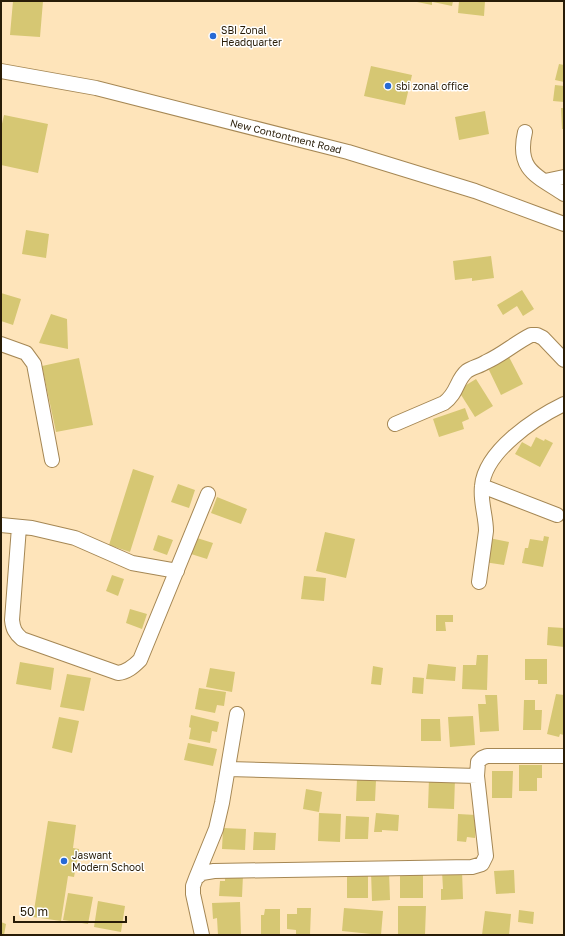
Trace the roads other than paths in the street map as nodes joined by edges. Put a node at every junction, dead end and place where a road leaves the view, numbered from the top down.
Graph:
1 (1, 71) edge
2 (525, 132) dead end
3 (564, 177) edge
4 (545, 181) junction
5 (564, 194) edge
6 (564, 224) edge
7 (1, 344) edge
8 (564, 360) edge
9 (564, 404) edge
10 (395, 424) dead end
11 (52, 460) dead end
12 (482, 486) junction
13 (208, 494) dead end
14 (557, 515) dead end
15 (1, 525) edge
16 (19, 527) junction
17 (177, 571) junction
18 (479, 582) dead end
19 (237, 714) dead end
20 (564, 756) edge
21 (228, 769) junction
22 (477, 776) junction
23 (196, 878) junction
24 (202, 935) edge

1 - 6 street, New Contontment Road
2 - 4 street
3 - 4 street
4 - 5 street
7 - 11 street
8 - 10 street
9 - 12 street
12 - 14 street
12 - 18 street
13 - 17 street
15 - 16 street
16 - 17 street
16 - 17 street
19 - 21 street
20 - 22 street
21 - 22 street
21 - 23 street
22 - 23 street
23 - 24 street

